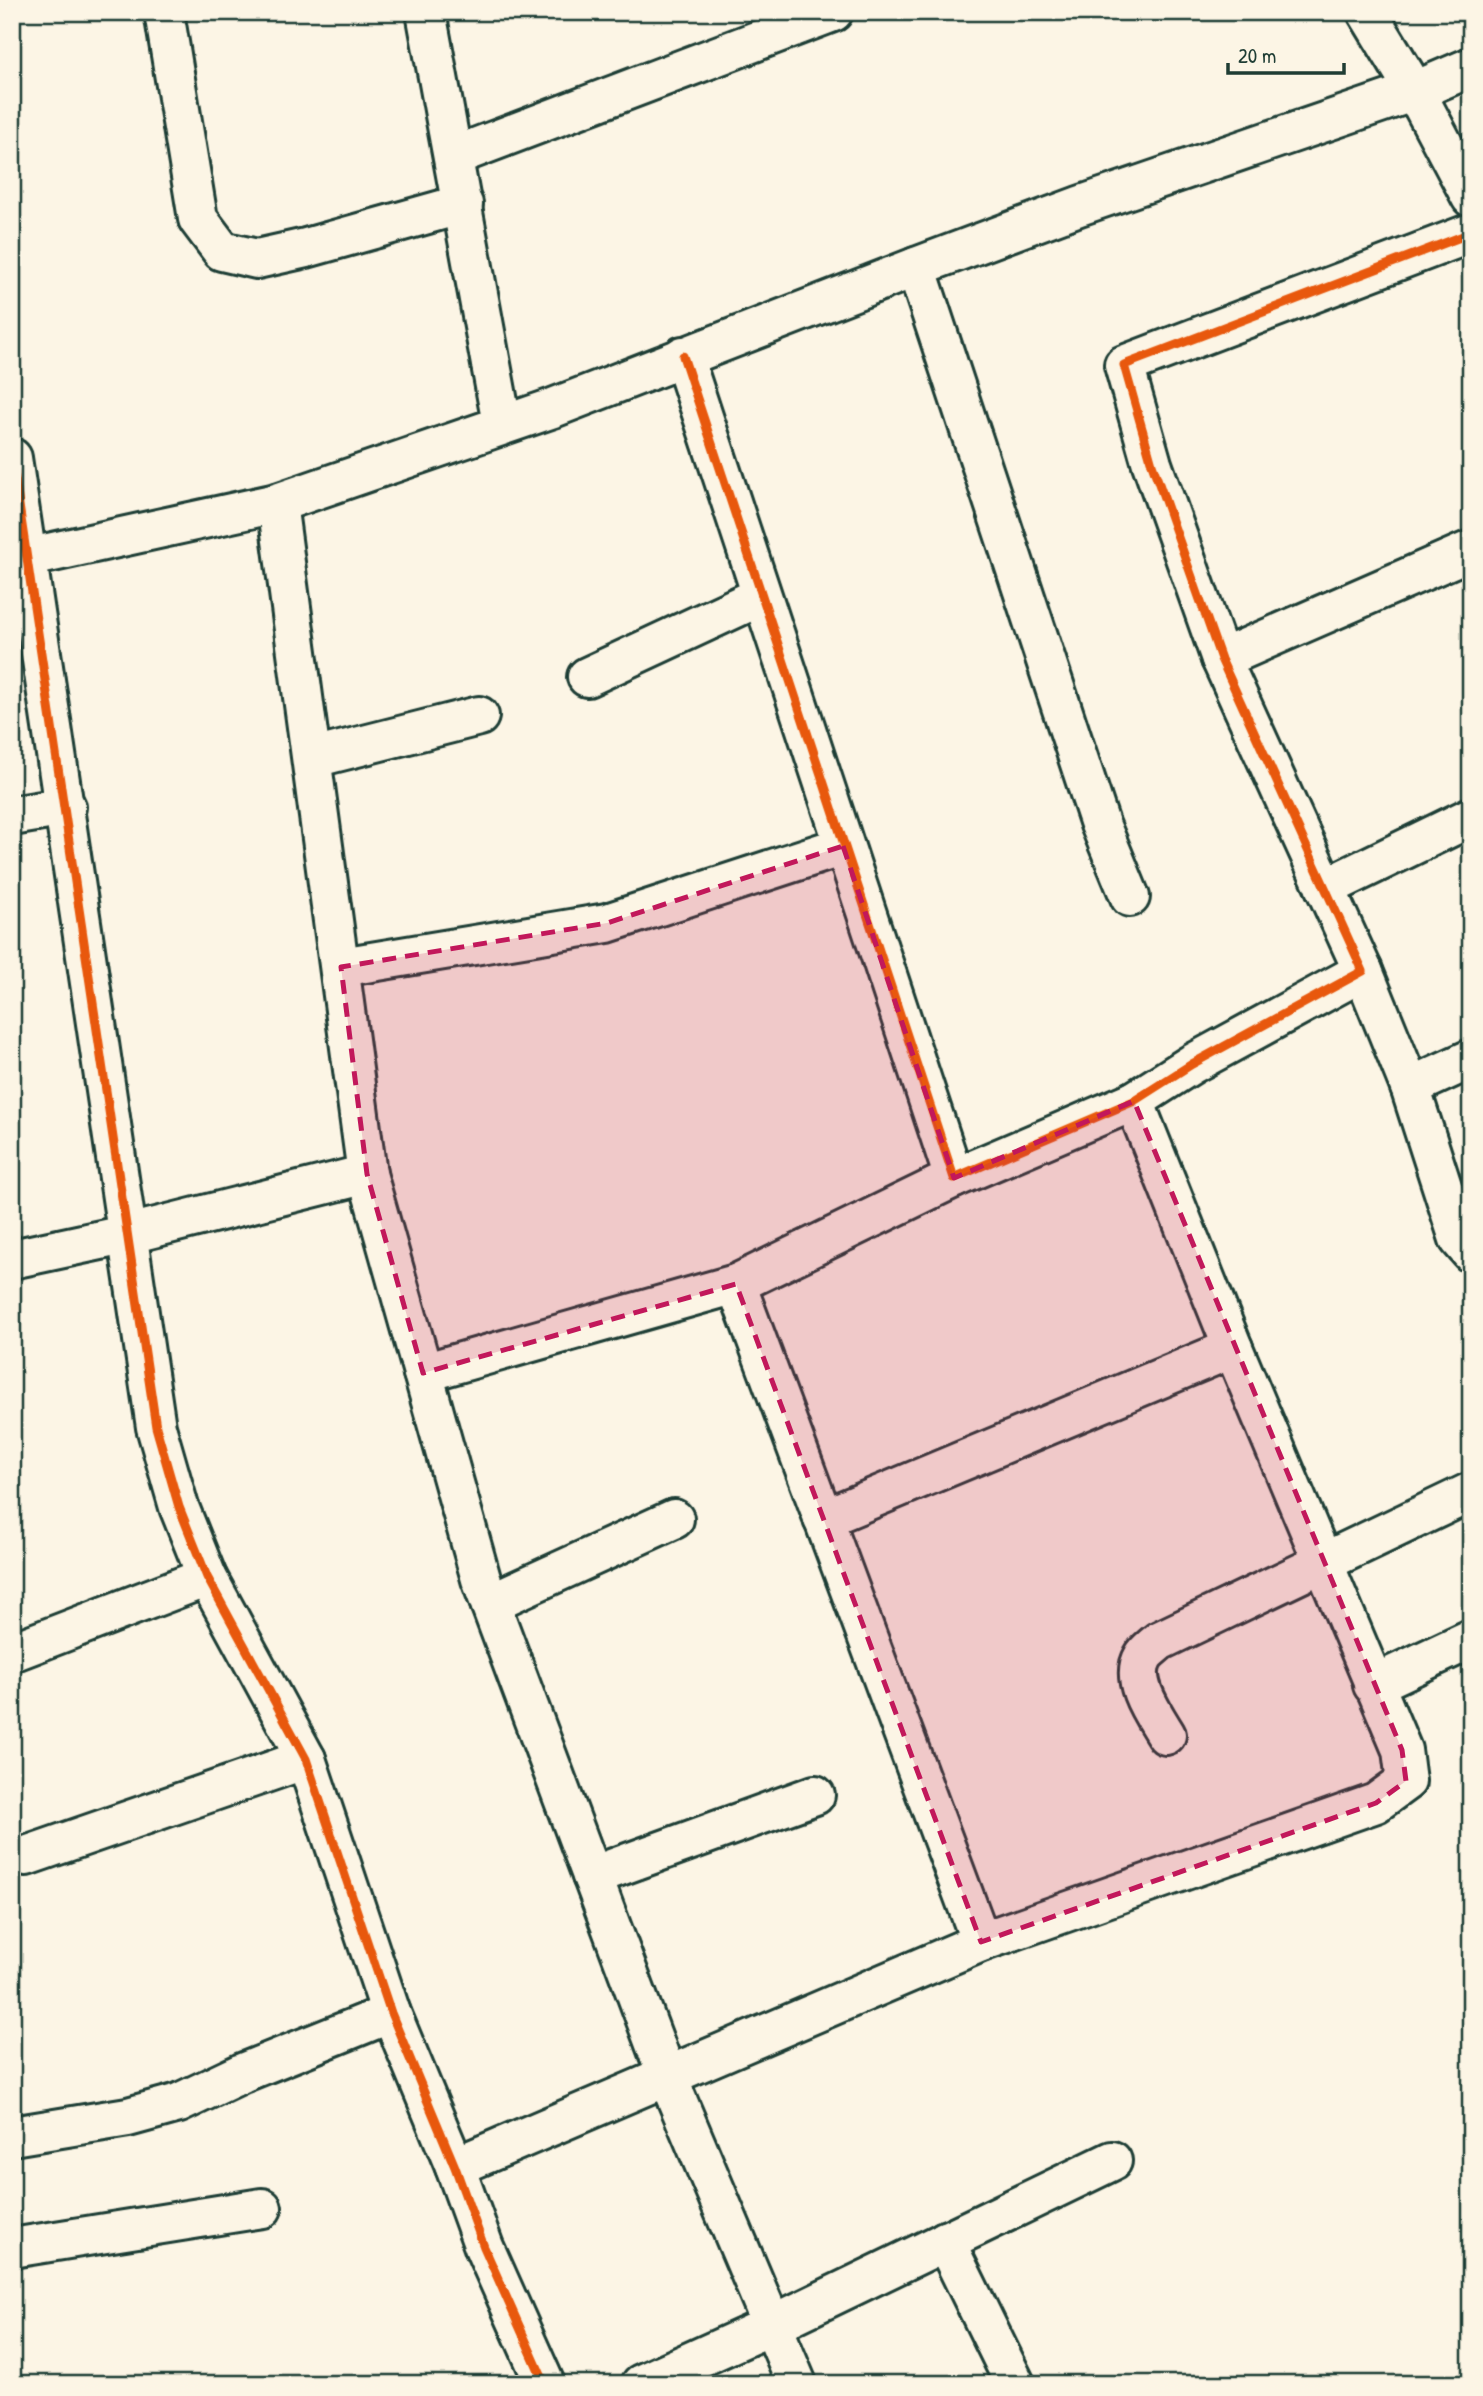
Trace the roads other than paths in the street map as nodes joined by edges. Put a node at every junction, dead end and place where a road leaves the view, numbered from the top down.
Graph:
1 (164, 12) edge
2 (426, 12) edge
3 (833, 12) edge
4 (1367, 12) edge
5 (1471, 67) edge
6 (1415, 91) junction
7 (453, 156) junction
8 (1471, 197) edge
9 (463, 204) junction
10 (1471, 233) edge
11 (916, 267) junction
12 (683, 356) junction
13 (502, 424) junction
14 (12, 458) edge
15 (277, 503) junction
16 (1471, 550) edge
17 (21, 559) edge
18 (761, 596) junction
19 (1221, 659) junction
20 (587, 677) dead end
21 (478, 716) dead end
22 (313, 758) junction
23 (66, 807) junction
24 (12, 816) edge
25 (1471, 817) edge
26 (843, 846) junction
27 (1325, 888) junction
28 (1130, 897) dead end
29 (341, 967) junction
30 (1363, 971) junction
31 (1471, 1059) edge
32 (1410, 1087) junction
33 (1134, 1101) junction
34 (367, 1174) junction
35 (954, 1178) junction
36 (129, 1234) junction
37 (1471, 1253) edge
38 (12, 1258) edge
39 (736, 1284) junction
40 (1233, 1348) junction
41 (423, 1373) junction
42 (1471, 1492) edge
43 (674, 1519) dead end
44 (823, 1519) junction
45 (1322, 1562) junction
46 (207, 1577) junction
47 (490, 1603) junction
48 (1471, 1639) edge
49 (12, 1652) edge
50 (1373, 1685) junction
51 (1166, 1735) dead end
52 (306, 1759) junction
53 (815, 1795) dead end
54 (26, 1856) dead end
55 (592, 1876) junction
56 (981, 1942) junction
57 (391, 2013) junction
58 (667, 2076) junction
59 (12, 2136) edge
60 (1112, 2161) dead end
61 (455, 2167) junction
62 (262, 2208) dead end
63 (945, 2241) junction
64 (12, 2248) edge
65 (772, 2325) junction
66 (545, 2384) edge
67 (641, 2384) edge
68 (797, 2384) edge
69 (1014, 2384) edge

1 - 9 street
2 - 7 street
3 - 7 street
4 - 6 street
5 - 6 street
6 - 8 street
6 - 11 street
7 - 9 street
9 - 13 street
10 - 19 street
11 - 12 street
11 - 28 street
12 - 13 street
12 - 18 street
13 - 15 street
14 - 17 street
15 - 17 street
15 - 22 street
16 - 19 street
17 - 23 street
18 - 20 street
18 - 26 street
19 - 27 street
21 - 22 street
22 - 29 street
23 - 24 street
23 - 36 street
25 - 27 street
26 - 29 street
26 - 35 street
27 - 30 street
29 - 34 street
30 - 32 street
30 - 33 street
31 - 32 street
32 - 37 street
33 - 35 street
33 - 40 street
34 - 36 street
34 - 41 street
35 - 39 street
36 - 38 street
36 - 46 street
39 - 41 street
39 - 44 street
40 - 44 street
40 - 45 street
41 - 47 street
42 - 45 street
43 - 47 street
44 - 56 street
45 - 50 street
45 - 51 street
46 - 49 street
46 - 52 street
47 - 55 street
48 - 50 street
50 - 56 street
52 - 54 street
52 - 57 street
53 - 55 street
55 - 58 street
56 - 58 street
57 - 59 street
57 - 61 street
58 - 61 street
58 - 65 street
60 - 63 street
61 - 66 street
62 - 64 street
63 - 65 street
63 - 69 street
65 - 67 street
65 - 68 street

